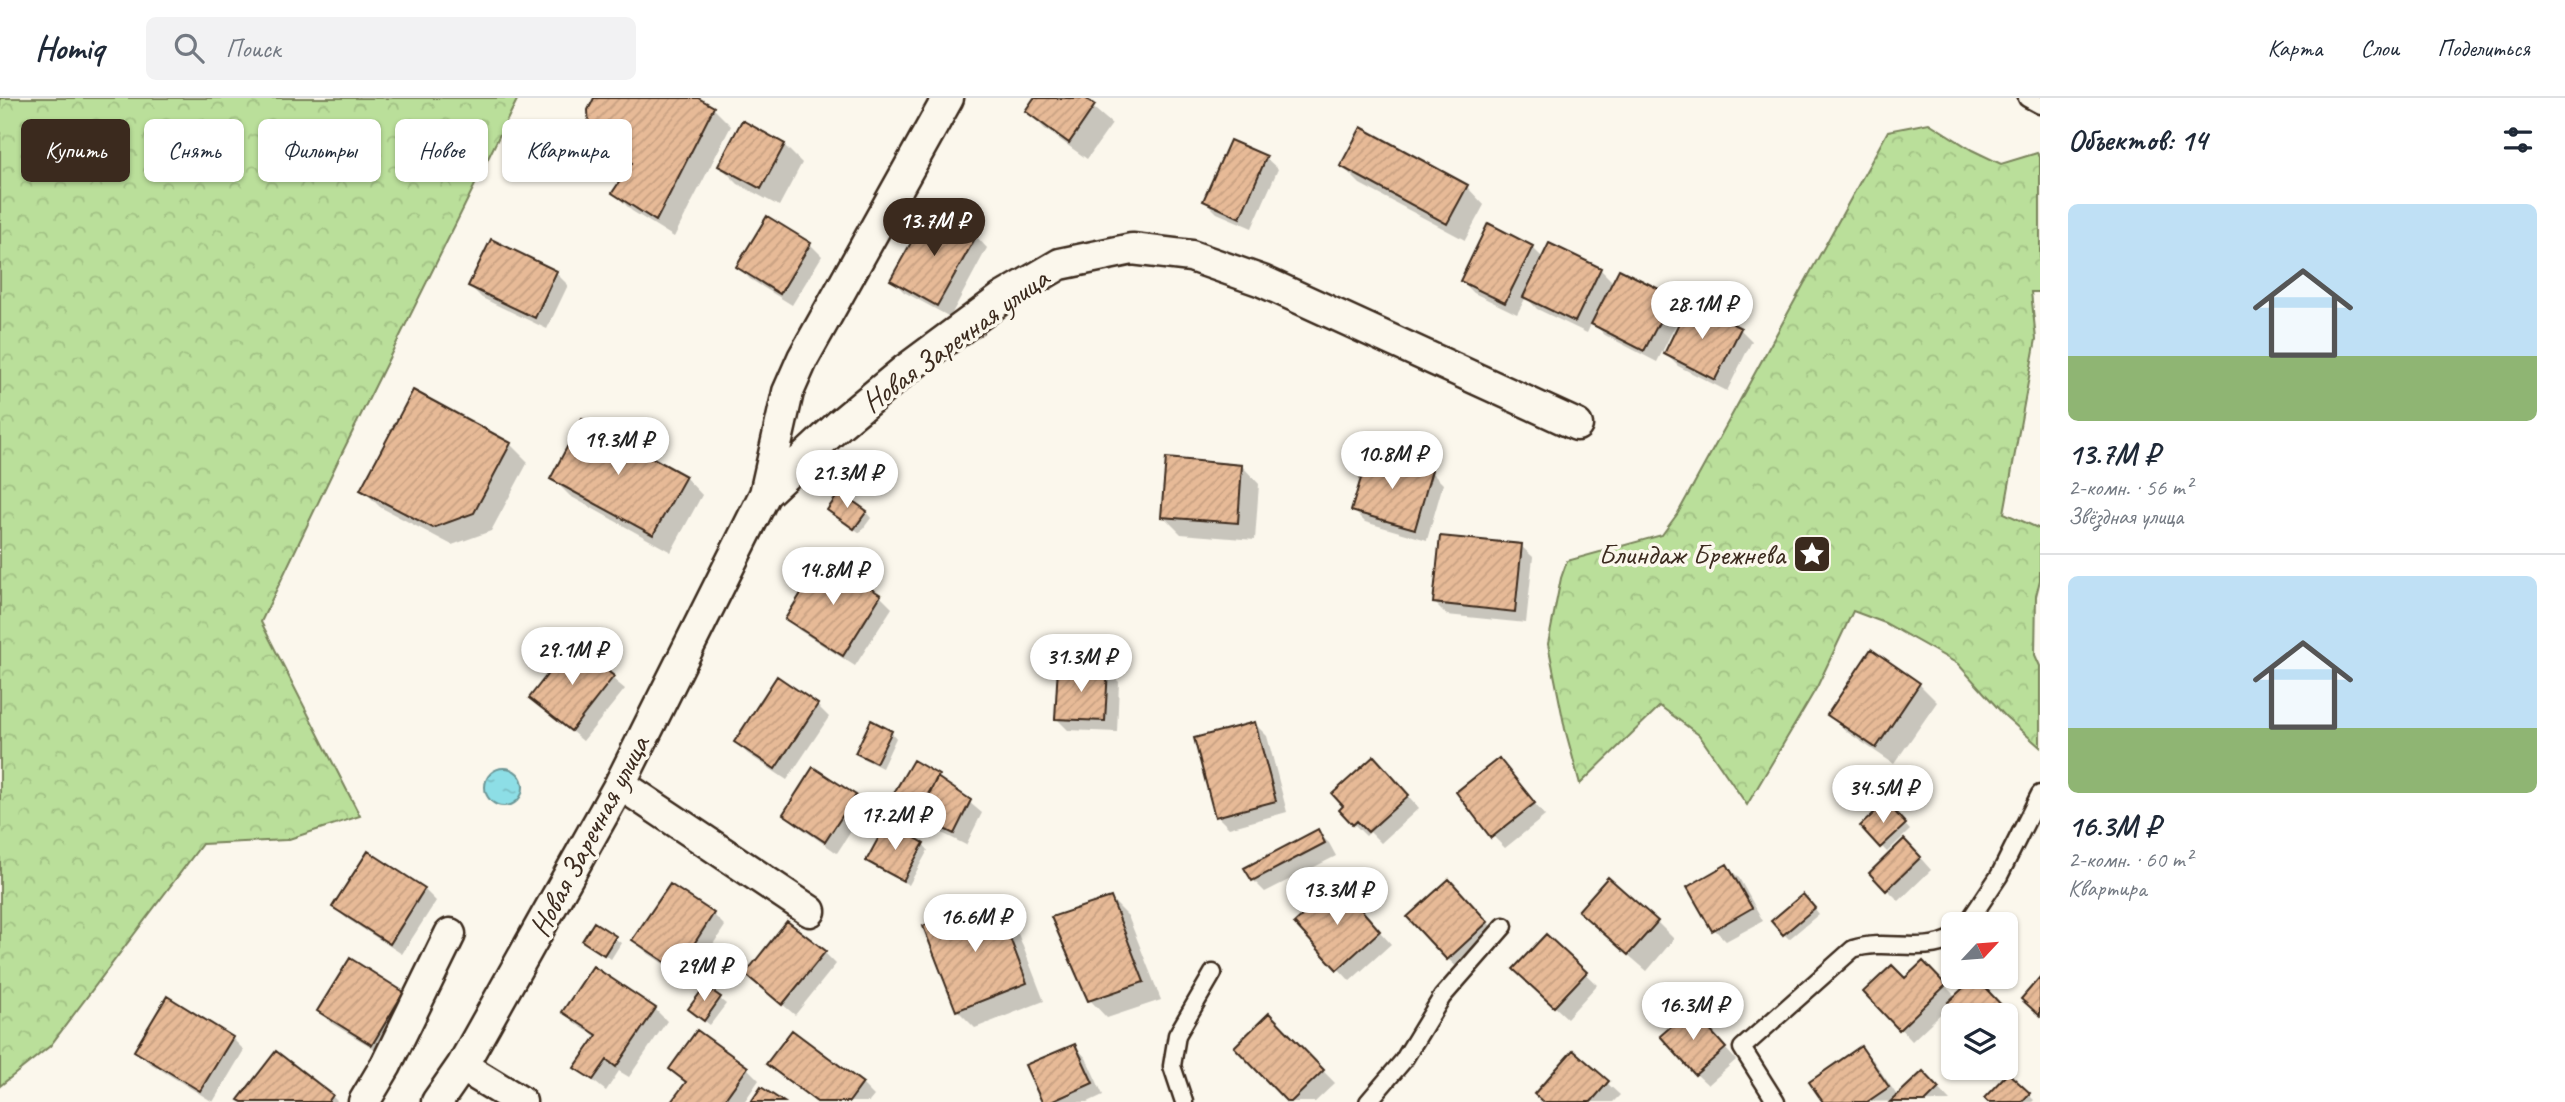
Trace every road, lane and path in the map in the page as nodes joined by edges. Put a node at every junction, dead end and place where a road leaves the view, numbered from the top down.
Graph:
1 (948, 98) edge
2 (2027, 98) edge
3 (2040, 105) edge
4 (1577, 425) dead end
5 (765, 494) junction
6 (620, 784) junction
7 (2040, 794) edge
8 (810, 911) dead end
9 (1976, 912) edge
10 (1504, 926) dead end
11 (450, 934) dead end
12 (1941, 944) edge
13 (1213, 973) dead end
14 (463, 1066) junction
15 (364, 1102) edge
16 (437, 1102) edge
17 (521, 1102) edge
18 (1184, 1102) edge
19 (1368, 1102) edge
20 (1776, 1102) edge

1 - 5 street
2 - 3 lane
4 - 5 street, Новая Заречная улица
5 - 6 street, Новая Заречная улица
6 - 8 street
6 - 14 street, Новая Заречная улица
7 - 9 lane
10 - 19 lane
11 - 15 street
12 - 20 lane
13 - 18 lane
14 - 16 street, Новая Заречная улица
14 - 17 street

